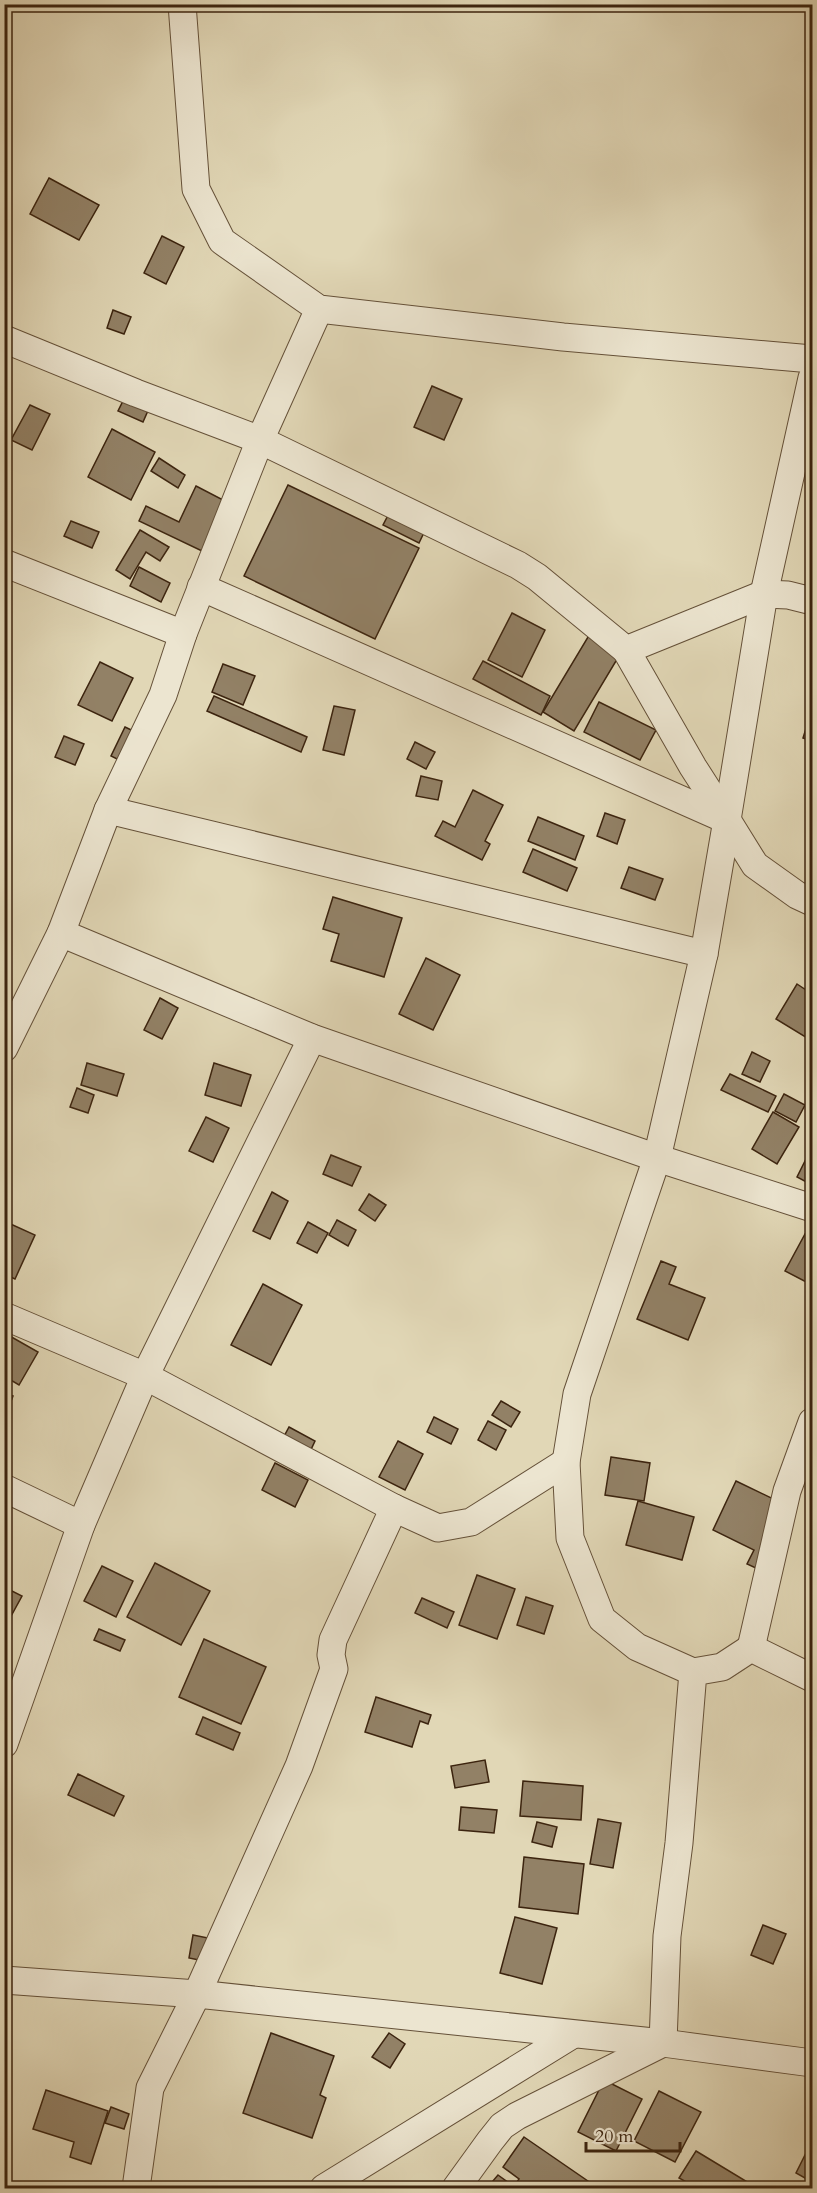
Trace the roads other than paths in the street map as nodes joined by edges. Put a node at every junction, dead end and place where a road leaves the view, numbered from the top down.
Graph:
1 (182, 4) edge
2 (319, 309) junction
3 (4, 339) edge
4 (813, 359) edge
5 (813, 378) edge
6 (260, 440) junction
7 (4, 563) edge
8 (201, 587) junction
9 (764, 594) junction
10 (813, 601) edge
11 (183, 634) junction
12 (626, 650) junction
13 (108, 810) junction
14 (727, 820) junction
15 (813, 902) edge
16 (61, 933) junction
17 (704, 954) junction
18 (312, 1038) junction
19 (4, 1048) edge
20 (657, 1158) junction
21 (813, 1208) edge
22 (4, 1316) edge
23 (145, 1376) junction
24 (813, 1422) edge
25 (566, 1462) junction
26 (4, 1488) edge
27 (394, 1508) junction
28 (81, 1524) junction
29 (751, 1648) junction
30 (693, 1672) junction
31 (813, 1678) edge
32 (4, 1744) edge
33 (4, 1980) edge
34 (197, 1994) junction
35 (572, 2035) junction
36 (663, 2043) junction
37 (813, 2063) edge
38 (136, 2188) edge
39 (324, 2188) edge
40 (456, 2188) edge

1 - 2 street
2 - 4 street
2 - 6 street
3 - 6 street
5 - 9 street
6 - 8 street
6 - 12 street
7 - 11 street
8 - 11 street
8 - 14 street
9 - 10 street
9 - 12 street
9 - 14 street
11 - 13 street
12 - 14 street
13 - 16 street
13 - 17 street
14 - 15 street
14 - 17 street
16 - 18 street
16 - 19 street
17 - 20 street
18 - 20 street
18 - 23 street
20 - 21 street
20 - 25 street
22 - 23 street
23 - 27 street
23 - 28 street
24 - 29 street
25 - 27 street
25 - 30 street
26 - 28 street
27 - 34 street
28 - 32 street
29 - 30 street
29 - 31 street
30 - 36 street
33 - 34 street
34 - 35 street
34 - 38 street
35 - 36 street
35 - 39 street
36 - 37 street
36 - 40 street

